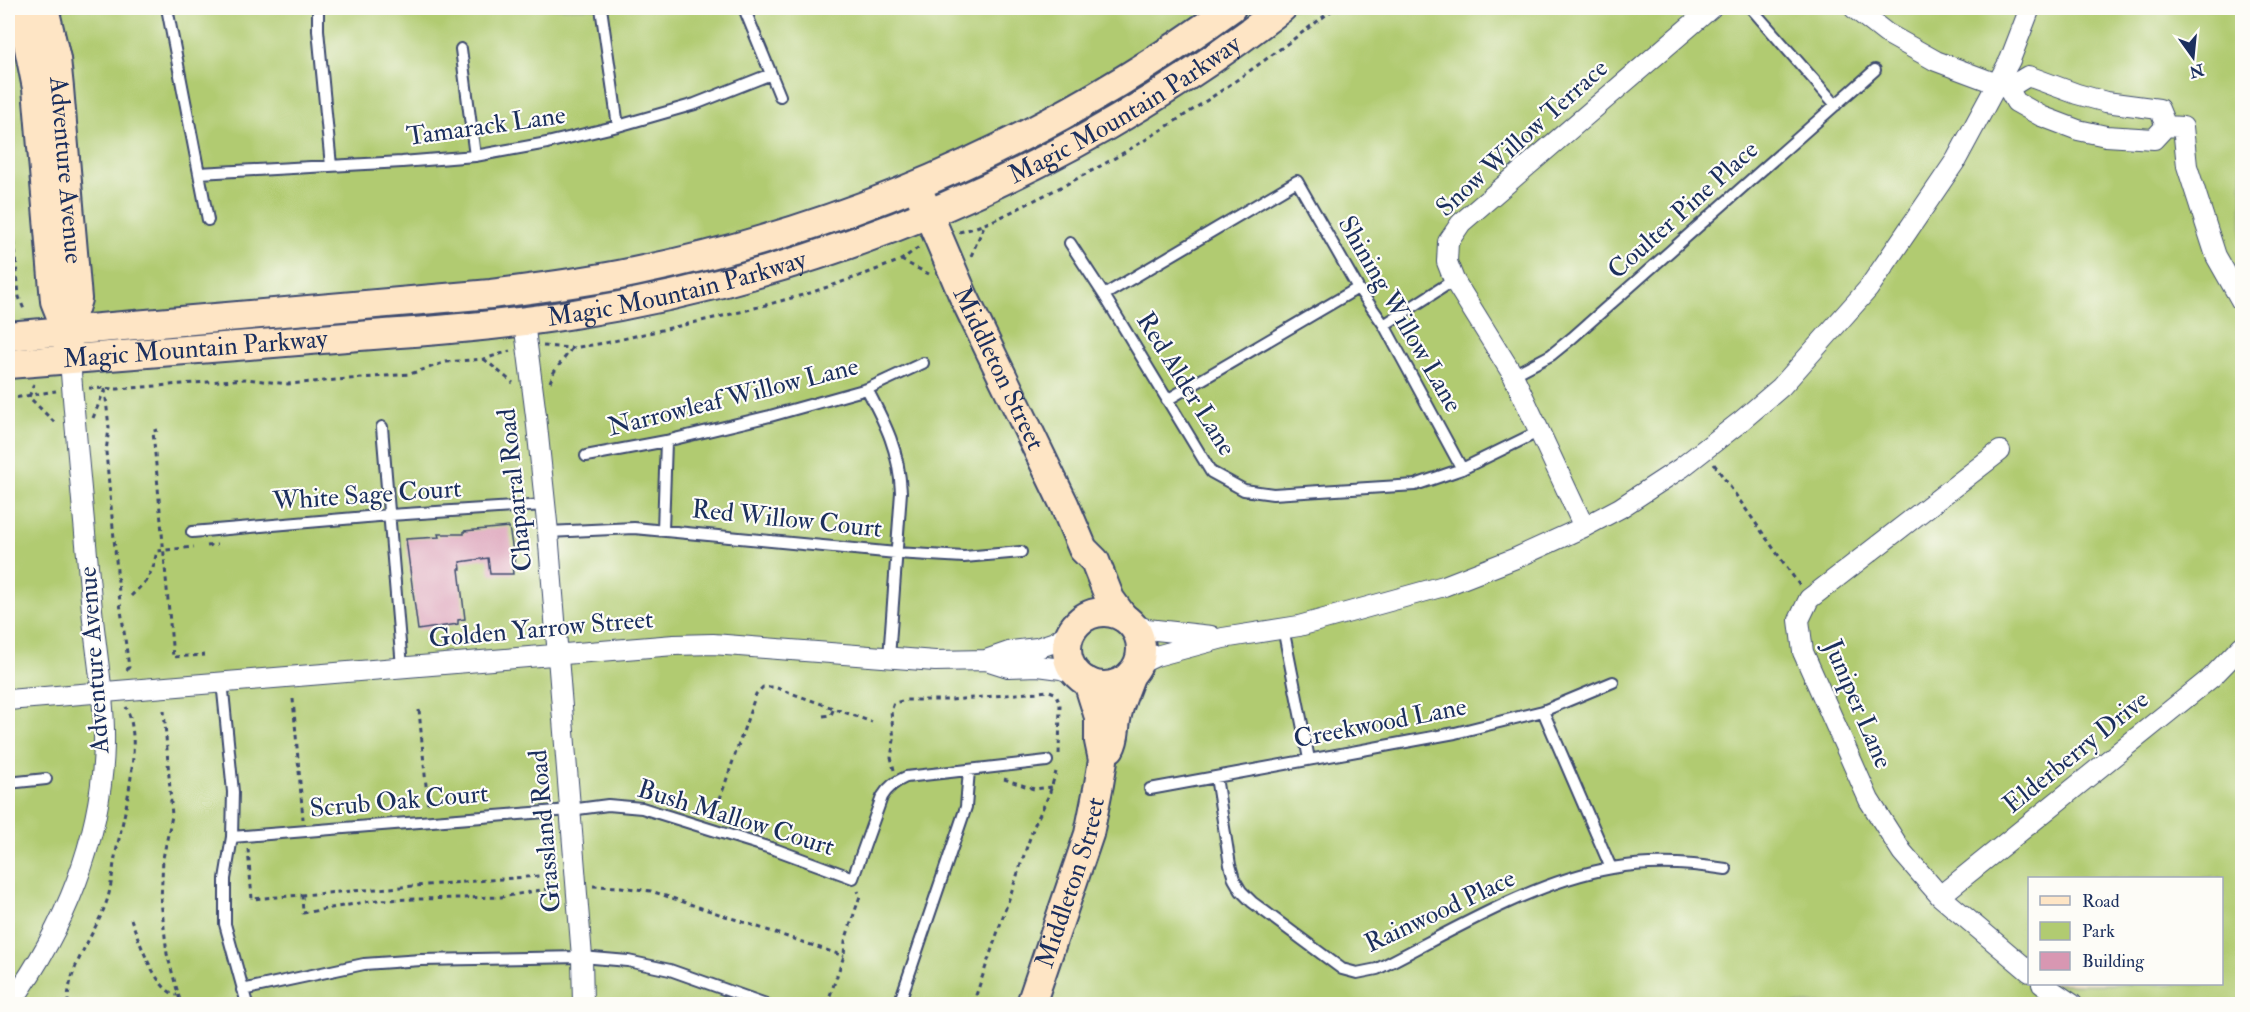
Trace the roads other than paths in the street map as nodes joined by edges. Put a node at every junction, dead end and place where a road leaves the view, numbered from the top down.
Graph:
1 (21, 8) edge
2 (44, 8) edge
3 (167, 8) edge
4 (318, 8) edge
5 (601, 8) edge
6 (744, 8) edge
7 (1231, 8) edge
8 (1282, 8) edge
9 (1711, 8) edge
10 (1751, 8) edge
11 (1854, 8) edge
12 (2030, 8) edge
13 (461, 49) dead end
14 (1875, 70) dead end
15 (771, 74) junction
16 (2003, 86) junction
17 (780, 96) dead end
18 (1836, 105) junction
19 (618, 126) junction
20 (2175, 127) junction
21 (475, 156) junction
22 (331, 165) junction
23 (199, 173) junction
24 (917, 186) junction
25 (929, 215) junction
26 (208, 220) dead end
27 (1070, 243) dead end
28 (1454, 280) junction
29 (1358, 288) junction
30 (1104, 295) junction
31 (2242, 302) edge
32 (524, 322) junction
33 (1384, 325) junction
34 (67, 331) junction
35 (8, 336) edge
36 (70, 360) junction
37 (923, 363) dead end
38 (8, 364) edge
39 (1514, 375) junction
40 (867, 389) junction
41 (1167, 400) junction
42 (382, 427) dead end
43 (1540, 430) junction
44 (666, 441) junction
45 (2000, 451) dead end
46 (586, 456) dead end
47 (1462, 470) junction
48 (545, 505) junction
49 (390, 515) junction
50 (1584, 527) junction
51 (663, 530) junction
52 (192, 532) dead end
53 (548, 532) junction
54 (1083, 549) junction
55 (1021, 552) dead end
56 (896, 553) junction
57 (1127, 620) junction
58 (1075, 626) junction
59 (1283, 628) junction
60 (1223, 638) junction
61 (2242, 646) edge
62 (557, 653) junction
63 (889, 658) junction
64 (986, 660) junction
65 (402, 667) junction
66 (1134, 669) junction
67 (1083, 678) junction
68 (222, 681) junction
69 (1613, 682) dead end
70 (102, 693) junction
71 (8, 700) edge
72 (1543, 711) junction
73 (1309, 759) junction
74 (1103, 760) junction
75 (1047, 761) dead end
76 (969, 770) junction
77 (1216, 777) junction
78 (46, 779) dead end
79 (8, 783) edge
80 (1150, 789) dead end
81 (570, 810) junction
82 (232, 837) junction
83 (1611, 868) junction
84 (1726, 869) dead end
85 (1940, 896) junction
86 (582, 957) junction
87 (2028, 970) edge
88 (2043, 985) edge
89 (242, 990) junction
90 (10, 1005) edge
91 (247, 1005) edge
92 (582, 1005) edge
93 (766, 1005) edge
94 (899, 1005) edge
95 (1031, 1005) edge
96 (2072, 1005) edge

1 - 34 street, Adventure Avenue
2 - 34 street, Adventure Avenue
3 - 23 lane
4 - 22 lane
5 - 19 lane
6 - 15 lane
7 - 24 street, Magic Mountain Parkway
8 - 25 street, Magic Mountain Parkway
9 - 28 street, Snow Willow Terrace
10 - 18 lane
11 - 16 street
12 - 16 street
13 - 21 lane
14 - 18 lane, Coulter Pine Place
15 - 17 lane
15 - 19 lane, Tamarack Lane
16 - 20 street
16 - 20 street
16 - 50 street
18 - 39 lane, Coulter Pine Place
19 - 21 lane, Tamarack Lane
20 - 31 street
21 - 22 lane, Tamarack Lane
22 - 23 lane, Tamarack Lane
23 - 26 lane
24 - 25 street, Middleton Street
24 - 34 street, Magic Mountain Parkway
25 - 32 street, Magic Mountain Parkway
25 - 54 street, Middleton Street
27 - 30 lane, Red Alder Lane
28 - 33 lane
28 - 39 street, Snow Willow Terrace
29 - 30 lane, Shining Willow Lane
29 - 33 lane, Shining Willow Lane
29 - 41 lane
30 - 41 lane, Red Alder Lane
32 - 36 street, Magic Mountain Parkway
32 - 48 street, Chaparral Road
33 - 47 lane, Shining Willow Lane
34 - 35 street, Magic Mountain Parkway
34 - 36 street, Adventure Avenue
36 - 38 street, Magic Mountain Parkway
36 - 70 street, Adventure Avenue
37 - 40 lane, Narrowleaf Willow Lane
39 - 43 street, Snow Willow Terrace
40 - 44 lane, Narrowleaf Willow Lane
40 - 56 lane
41 - 47 lane, Red Alder Lane
42 - 49 lane
43 - 47 lane, Red Alder Lane
43 - 50 street, Snow Willow Terrace
44 - 46 lane, Narrowleaf Willow Lane
44 - 51 lane
45 - 85 street, Juniper Lane
48 - 49 lane, White Sage Court
48 - 53 street, Chaparral Road
49 - 52 lane, White Sage Court
49 - 65 lane
50 - 59 street
51 - 53 lane, Red Willow Court
51 - 56 lane, Red Willow Court
53 - 62 street, Chaparral Road
54 - 57 street, Middleton Street
54 - 58 street, Middleton Street
55 - 56 lane, Red Willow Court
56 - 63 lane
57 - 58 street
57 - 60 street
57 - 66 street
58 - 64 street, Golden Yarrow Street
58 - 67 street
59 - 60 street
59 - 73 lane
60 - 66 street
61 - 85 street, Elderberry Drive
62 - 63 street, Golden Yarrow Street
62 - 65 street, Golden Yarrow Street
62 - 81 street, Grassland Road
63 - 64 street, Golden Yarrow Street
64 - 67 street, Golden Yarrow Street
65 - 68 street, Golden Yarrow Street
66 - 67 street
66 - 74 street, Middleton Street
67 - 74 street, Middleton Street
68 - 70 street, Golden Yarrow Street
68 - 82 lane
69 - 72 lane, Creekwood Lane
70 - 71 street, Golden Yarrow Street
70 - 90 street, Adventure Avenue
72 - 73 lane, Creekwood Lane
72 - 83 lane
73 - 77 lane, Creekwood Lane
74 - 95 street, Middleton Street
75 - 76 lane
76 - 81 lane, Bush Mallow Court
76 - 94 lane
77 - 80 lane, Creekwood Lane
77 - 83 lane, Rainwood Place
78 - 79 lane
81 - 82 lane, Scrub Oak Court
81 - 86 street, Grassland Road
82 - 89 lane
83 - 84 lane, Rainwood Place
85 - 87 street, Juniper Lane
86 - 89 lane
86 - 92 street, Grassland Road
86 - 93 lane
88 - 96 street
89 - 91 lane

